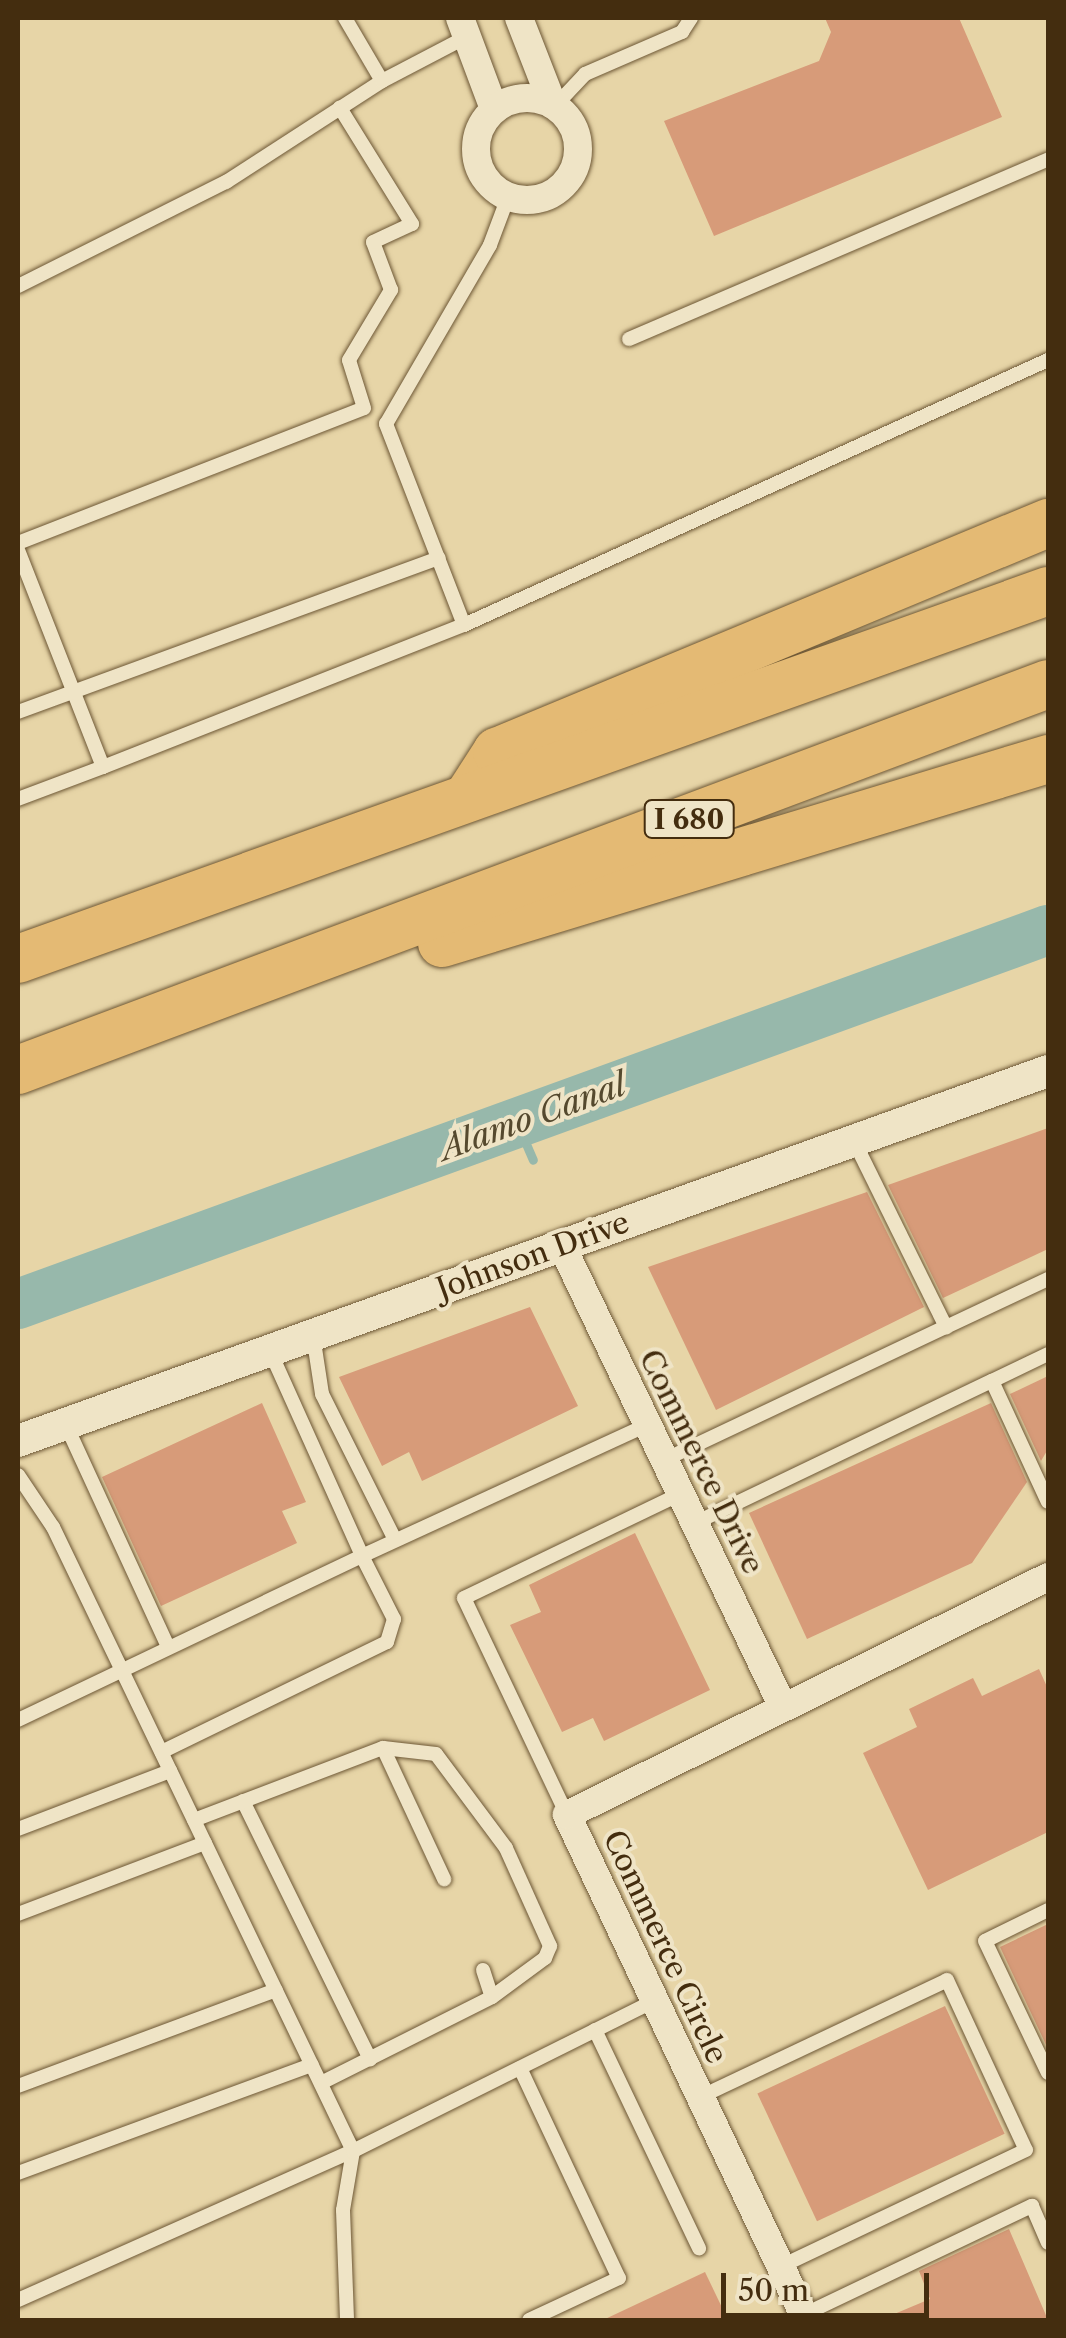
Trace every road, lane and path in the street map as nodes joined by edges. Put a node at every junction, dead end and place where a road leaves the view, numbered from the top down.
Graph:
1 (345, 18) edge
2 (519, 18) edge
3 (691, 18) edge
4 (463, 28) edge
5 (382, 82) junction
6 (554, 105) junction
7 (340, 108) junction
8 (494, 109) junction
9 (1048, 159) edge
10 (508, 196) junction
11 (18, 286) edge
12 (629, 339) dead end
13 (1048, 360) edge
14 (364, 408) junction
15 (386, 424) junction
16 (1048, 524) edge
17 (18, 543) edge
18 (18, 550) edge
19 (439, 558) junction
20 (1048, 591) edge
21 (464, 625) junction
22 (1048, 684) edge
23 (73, 692) junction
24 (18, 712) edge
25 (1048, 759) edge
26 (102, 768) junction
27 (468, 797) junction
28 (18, 799) edge
29 (329, 954) junction
30 (18, 959) edge
31 (18, 1070) edge
32 (1048, 1071) edge
33 (854, 1141) junction
34 (562, 1246) junction
35 (1048, 1279) edge
36 (946, 1327) junction
37 (313, 1335) junction
38 (270, 1351) junction
39 (1048, 1354) edge
40 (992, 1381) junction
41 (66, 1424) junction
42 (647, 1424) junction
43 (18, 1441) edge
44 (664, 1460) junction
45 (18, 1474) edge
46 (680, 1494) junction
47 (1048, 1502) edge
48 (695, 1524) junction
49 (395, 1540) junction
50 (362, 1556) junction
51 (1048, 1577) edge
52 (168, 1647) junction
53 (121, 1669) junction
54 (782, 1706) junction
55 (18, 1720) edge
56 (383, 1748) junction
57 (160, 1752) junction
58 (170, 1770) junction
59 (243, 1801) junction
60 (567, 1815) junction
61 (194, 1820) junction
62 (18, 1829) edge
63 (204, 1843) junction
64 (444, 1879) dead end
65 (1048, 1910) edge
66 (18, 1914) edge
67 (483, 1970) dead end
68 (276, 1990) junction
69 (492, 1997) junction
70 (654, 2000) junction
71 (595, 2030) junction
72 (370, 2059) junction
73 (312, 2065) junction
74 (520, 2068) junction
75 (1048, 2073) edge
76 (321, 2083) junction
77 (18, 2086) edge
78 (700, 2097) junction
79 (353, 2150) junction
80 (18, 2173) edge
81 (1048, 2243) edge
82 (699, 2248) dead end
83 (780, 2267) junction
84 (18, 2300) edge
85 (804, 2318) edge
86 (346, 2320) edge
87 (529, 2320) edge

1 - 5 lane
2 - 6 street
3 - 6 lane
4 - 5 lane
4 - 8 street
5 - 7 lane
6 - 8 street
6 - 10 street
7 - 11 lane
7 - 14 lane
8 - 10 street
9 - 12 lane
10 - 15 lane
13 - 21 lane
14 - 15 lane
14 - 17 lane
15 - 19 lane
16 - 27 highway
18 - 23 lane
19 - 21 lane
19 - 23 lane
20 - 27 highway
21 - 26 lane
22 - 29 highway, I 680
23 - 24 lane
23 - 26 lane
25 - 29 highway
26 - 28 lane
27 - 30 highway
29 - 31 highway, I 680
32 - 33 street, Johnson Drive
33 - 34 street, Johnson Drive
33 - 36 lane
34 - 37 street, Johnson Drive
34 - 42 street, Commerce Drive
35 - 36 lane
36 - 44 lane
37 - 38 street, Johnson Drive
37 - 49 lane
38 - 41 street, Johnson Drive
38 - 50 lane
39 - 40 lane
40 - 47 lane
40 - 48 lane
41 - 43 street, Johnson Drive
41 - 52 lane
42 - 44 street, Commerce Drive
42 - 49 lane
44 - 46 street, Commerce Drive
45 - 53 lane
46 - 48 street, Commerce Drive
46 - 60 lane
48 - 54 street, Commerce Drive
49 - 50 lane
50 - 52 lane
50 - 57 lane
51 - 54 street, Commerce Circle
52 - 53 lane
53 - 55 lane
53 - 57 lane
54 - 60 street, Commerce Circle
56 - 59 lane
56 - 64 lane
56 - 69 lane
57 - 58 lane
58 - 61 lane
58 - 62 lane
59 - 61 lane
59 - 72 lane
60 - 70 street, Commerce Circle
61 - 63 lane
63 - 66 lane
63 - 68 lane
65 - 75 lane
67 - 69 lane
68 - 73 lane
68 - 77 lane
69 - 72 lane
70 - 71 lane
70 - 78 street, Commerce Circle
71 - 74 lane
71 - 82 lane
72 - 76 lane
73 - 76 lane
73 - 80 lane
74 - 79 lane
74 - 87 lane
76 - 79 lane
78 - 83 street, Commerce Circle
78 - 83 lane
79 - 84 lane
79 - 86 lane
81 - 85 lane
83 - 85 street, Commerce Circle

